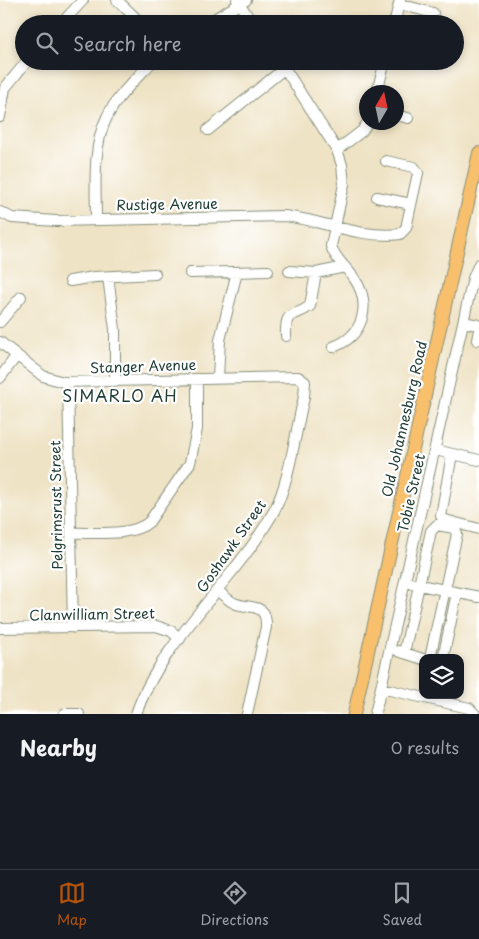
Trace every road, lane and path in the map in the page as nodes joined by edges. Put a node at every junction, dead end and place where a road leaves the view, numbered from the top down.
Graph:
1 (83, 0) edge
2 (117, 0) edge
3 (241, 1) edge
4 (400, 2) edge
5 (433, 12) dead end
6 (69, 15) edge
7 (133, 15) edge
8 (220, 15) edge
9 (248, 15) edge
10 (396, 15) edge
11 (20, 70) edge
12 (144, 70) edge
13 (276, 70) edge
14 (285, 70) edge
15 (383, 70) edge
16 (379, 85) edge
17 (0, 117) edge
18 (404, 117) edge
19 (408, 118) dead end
20 (208, 130) dead end
21 (362, 130) edge
22 (337, 150) junction
23 (479, 153) edge
24 (386, 161) dead end
25 (378, 198) dead end
26 (411, 204) junction
27 (0, 212) edge
28 (96, 220) junction
29 (334, 226) junction
30 (479, 264) edge
31 (345, 267) junction
32 (268, 270) dead end
33 (289, 271) dead end
34 (237, 272) junction
35 (316, 272) junction
36 (190, 273) dead end
37 (155, 274) dead end
38 (108, 277) junction
39 (70, 281) dead end
40 (20, 297) dead end
41 (0, 322) edge
42 (468, 323) dead end
43 (479, 325) edge
44 (286, 336) dead end
45 (0, 342) edge
46 (333, 347) dead end
47 (17, 355) junction
48 (0, 378) edge
49 (218, 378) junction
50 (300, 378) joint
51 (197, 379) junction
52 (115, 380) junction
53 (68, 382) junction
54 (435, 450) junction
55 (452, 454) junction
56 (479, 460) edge
57 (417, 528) junction
58 (479, 529) edge
59 (431, 531) junction
60 (70, 532) junction
61 (405, 582) junction
62 (420, 585) junction
63 (444, 590) junction
64 (218, 591) junction
65 (457, 593) junction
66 (479, 597) edge
67 (0, 628) edge
68 (73, 628) junction
69 (180, 639) junction
70 (390, 648) junction
71 (404, 653) junction
72 (431, 654) edge
73 (443, 654) edge
74 (419, 658) edge
75 (381, 688) junction
76 (358, 692) junction
77 (64, 714) edge
78 (79, 714) edge
79 (136, 714) edge
80 (247, 714) edge
81 (350, 714) edge
82 (354, 714) edge
83 (375, 714) edge
84 (475, 714) edge

1 - 6 street
2 - 7 street
3 - 8 street
3 - 9 street
4 - 5 street
4 - 10 street
11 - 17 street
12 - 28 street
13 - 20 street
14 - 22 street
15 - 16 street
18 - 19 street
21 - 22 street
22 - 29 street
23 - 76 main road, Old Johannesburg Road
24 - 26 street
25 - 26 street
26 - 29 street, Rustige Avenue
27 - 28 street, Rustige Avenue
28 - 29 street, Rustige Avenue
29 - 31 street
30 - 54 street, Tobie Street
31 - 35 street
31 - 46 street
32 - 34 street
33 - 35 street
34 - 36 street
34 - 49 street
35 - 44 street
37 - 38 street
38 - 39 street
38 - 52 street
40 - 41 street
42 - 43 street
45 - 47 street, Stanger Avenue
47 - 48 street
47 - 53 street, Stanger Avenue
49 - 50 street, Stanger Avenue
49 - 51 street, Stanger Avenue
50 - 64 street, Goshawk Street
51 - 52 street, Stanger Avenue
51 - 60 street
52 - 53 street, Stanger Avenue
53 - 60 street, Pelgrimsrust Street
54 - 55 street
54 - 57 street, Tobie Street
55 - 56 street
55 - 58 street
57 - 59 street
57 - 61 street, Tobie Street
59 - 62 street
59 - 63 street
60 - 68 street, Pelgrimsrust Street
61 - 62 street
61 - 70 street, Tobie Street
62 - 63 street
62 - 71 street
63 - 65 street
63 - 72 street
64 - 69 street, Goshawk Street
64 - 80 street
65 - 66 street
65 - 73 street
67 - 68 street, Clanwilliam Street
68 - 69 street, Clanwilliam Street
69 - 79 street, Goshawk Street
70 - 71 street
70 - 75 street, Tobie Street
71 - 74 street
75 - 83 street, Tobie Street
75 - 84 street
76 - 81 main road, Old Johannesburg Road
76 - 82 main road, Old Johannesburg Road
77 - 78 street

